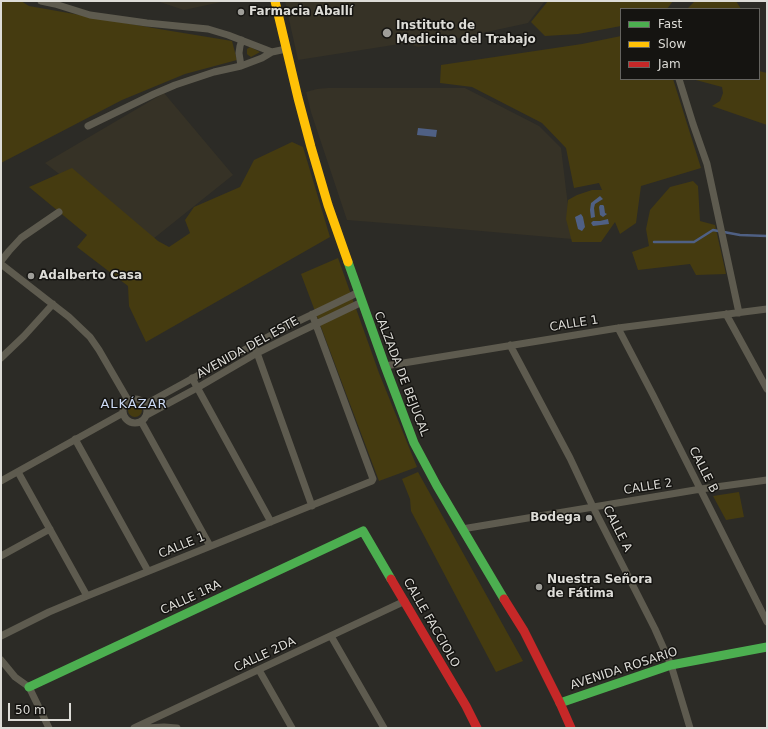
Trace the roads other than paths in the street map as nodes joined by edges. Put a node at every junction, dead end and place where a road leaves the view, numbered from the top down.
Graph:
1 (41, 1) edge
2 (275, 1) edge
3 (242, 40) junction
4 (286, 49) junction
5 (272, 52) junction
6 (241, 66) junction
7 (679, 80) edge
8 (88, 126) dead end
9 (59, 212) dead end
10 (1, 261) edge
11 (1, 264) edge
12 (359, 292) junction
13 (362, 302) junction
14 (53, 304) junction
15 (767, 309) edge
16 (739, 312) junction
17 (312, 314) junction
18 (726, 314) junction
19 (316, 324) junction
20 (618, 328) junction
21 (254, 344) junction
22 (510, 345) junction
23 (257, 353) junction
24 (1, 358) edge
25 (385, 366) junction
26 (192, 378) junction
27 (197, 388) junction
28 (767, 389) edge
29 (128, 400) junction
30 (146, 404) junction
31 (123, 413) junction
32 (147, 415) junction
33 (141, 421) junction
34 (75, 439) junction
35 (18, 472) junction
36 (767, 480) edge
37 (1, 481) edge
38 (701, 489) junction
39 (312, 506) junction
40 (593, 507) junction
41 (271, 522) junction
42 (50, 529) junction
43 (462, 529) junction
44 (363, 531) joint
45 (210, 546) junction
46 (1, 556) edge
47 (148, 571) junction
48 (87, 596) junction
49 (405, 601) junction
50 (767, 622) edge
51 (1, 636) edge
52 (330, 636) junction
53 (767, 647) edge
54 (1, 660) edge
55 (671, 665) junction
56 (259, 670) junction
57 (29, 687) junction
58 (560, 703) junction
59 (49, 728) edge
60 (134, 728) edge
61 (145, 728) edge
62 (177, 728) edge
63 (292, 728) edge
64 (384, 728) edge
65 (477, 728) edge
66 (571, 728) edge
67 (690, 728) edge

1 - 3 street
2 - 4 street, CALZADA DE BEJUCAL
3 - 5 street
3 - 6 street
4 - 5 street
4 - 12 street, CALZADA DE BEJUCAL
5 - 6 street
6 - 8 street
7 - 16 street
9 - 10 street
11 - 14 street
12 - 13 street, CALZADA DE BEJUCAL
12 - 17 street, AVENIDA DEL ESTE
13 - 19 street, AVENIDA DEL ESTE
13 - 25 street, CALZADA DE BEJUCAL
14 - 24 street
14 - 29 street
15 - 16 street, CALLE 1
16 - 18 street, CALLE 1
17 - 19 street
17 - 21 street, AVENIDA DEL ESTE
18 - 20 street, CALLE 1
18 - 28 street
19 - 23 street, AVENIDA DEL ESTE
19 - 39 street, CALLE 1
20 - 22 street, CALLE 1
20 - 38 street, CALLE B
21 - 23 street
21 - 26 street, AVENIDA DEL ESTE
22 - 25 street, CALLE 1
22 - 40 street, CALLE A
23 - 27 street, AVENIDA DEL ESTE
23 - 39 street
25 - 43 street, CALZADA DE BEJUCAL
26 - 27 street
26 - 30 street, AVENIDA DEL ESTE
27 - 32 street, AVENIDA DEL ESTE
27 - 41 street
29 - 30 street
29 - 31 street
30 - 32 street
31 - 33 street
31 - 34 street
32 - 33 street
33 - 45 street
34 - 35 street
34 - 47 street
35 - 37 street
35 - 42 street
36 - 38 street, CALLE 2
38 - 40 street, CALLE 2
38 - 50 street, CALLE B
39 - 41 street, CALLE 1
40 - 43 street, CALLE 2
40 - 55 street, CALLE A
41 - 45 street, CALLE 1
42 - 46 street
42 - 48 street
43 - 58 street, CALZADA DE BEJUCAL
44 - 49 street, CALLE FACCIOLO
44 - 57 street, CALLE 1RA
45 - 47 street, CALLE 1
47 - 48 street, CALLE 1
48 - 51 street, CALLE 1
49 - 52 street, CALLE 2DA
49 - 65 street, CALLE FACCIOLO
52 - 56 street, CALLE 2DA
52 - 64 street
53 - 55 street, AVENIDA ROSARIO
54 - 57 street
55 - 58 street, AVENIDA ROSARIO
55 - 67 street, CALLE A
56 - 60 street, CALLE 2DA
56 - 63 street
57 - 59 street
58 - 66 street, CALZADA DE BEJUCAL
61 - 62 street

